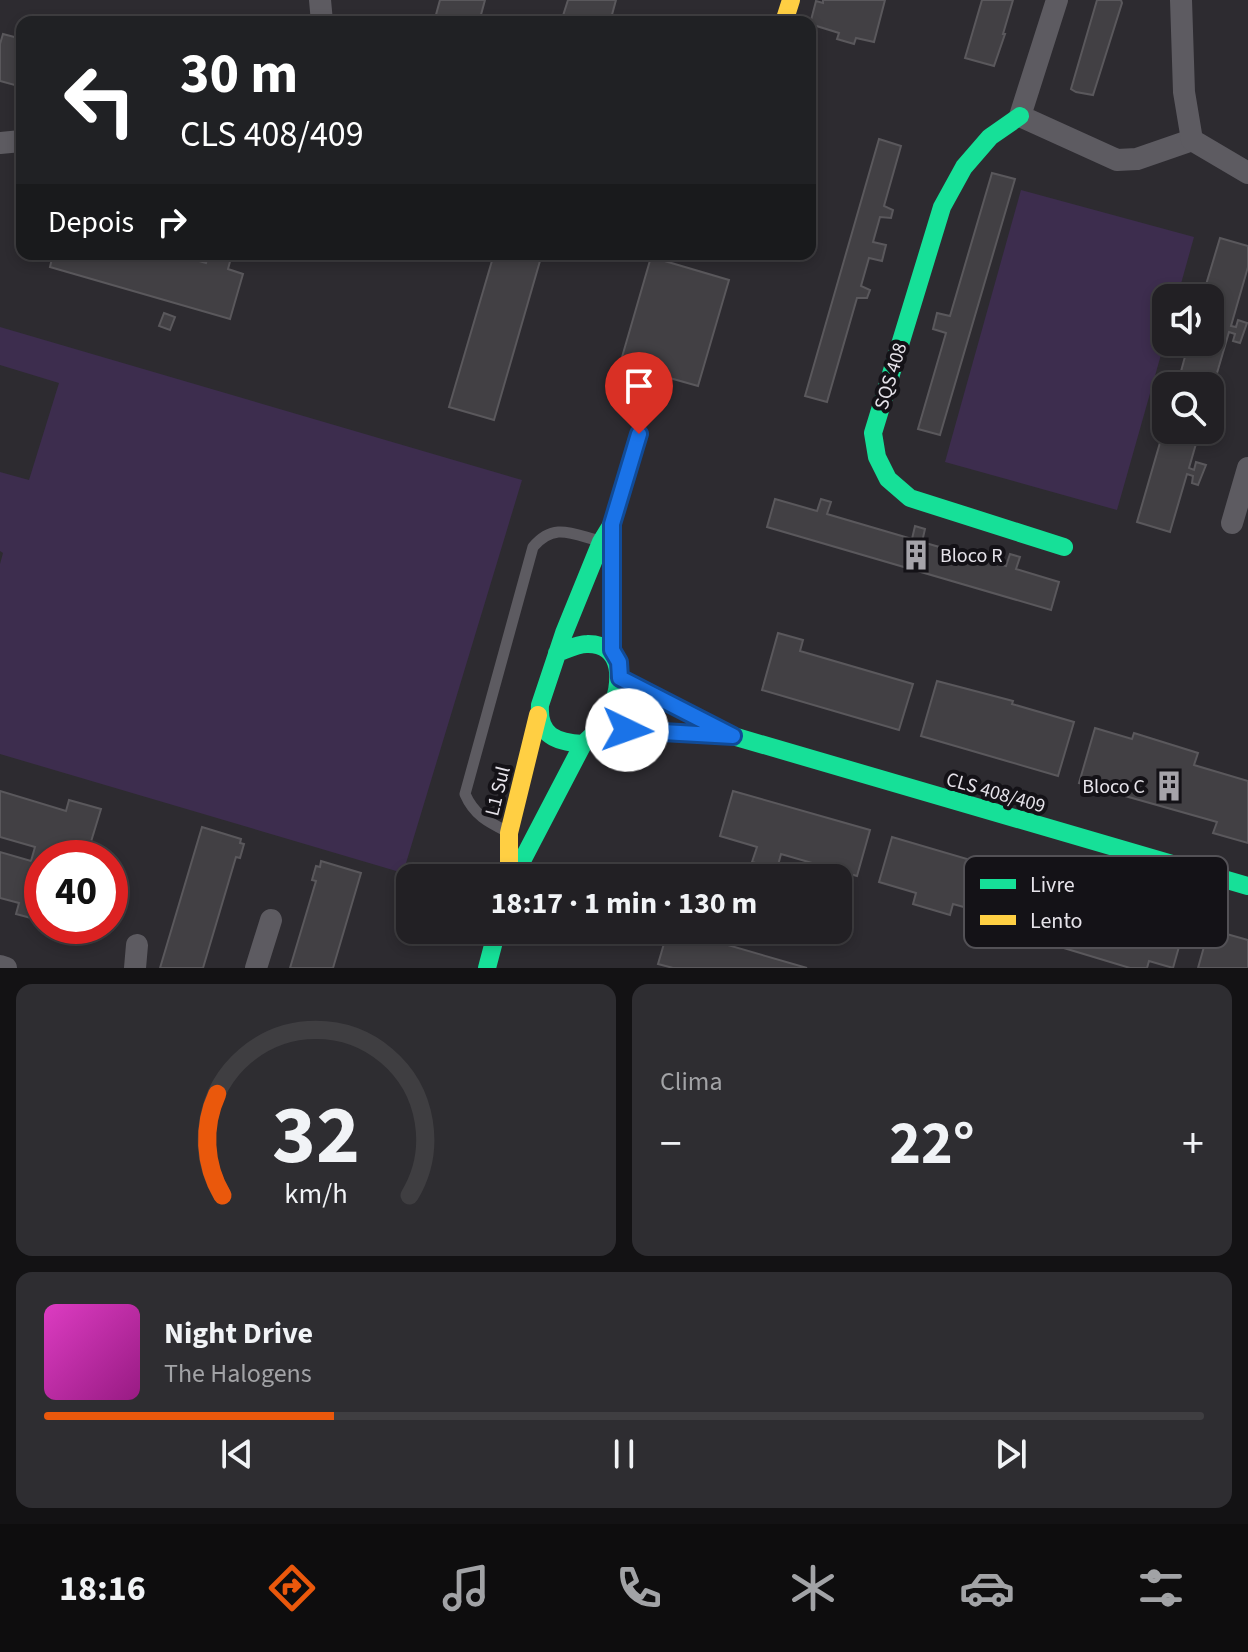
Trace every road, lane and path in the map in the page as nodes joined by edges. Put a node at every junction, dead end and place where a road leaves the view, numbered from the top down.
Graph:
1 (1057, 0) edge
2 (1181, 0) edge
3 (1020, 116) junction
4 (1192, 140) junction
5 (1248, 173) edge
6 (639, 434) dead end
7 (1248, 468) edge
8 (1232, 523) dead end
9 (612, 524) junction
10 (601, 542) junction
11 (1064, 547) dead end
12 (612, 650) junction
13 (557, 653) junction
14 (620, 678) junction
15 (538, 715) junction
16 (601, 729) junction
17 (733, 736) junction
18 (583, 744) junction
19 (509, 833) junction
20 (1145, 856) edge
21 (510, 864) edge
22 (519, 864) edge
23 (1228, 880) edge
24 (1248, 886) edge
25 (271, 920) dead end
26 (493, 944) edge
27 (137, 945) dead end
28 (0, 966) edge
29 (6, 968) edge
30 (135, 968) edge
31 (256, 968) edge
32 (487, 968) edge

1 - 3 street
2 - 4 street
3 - 4 street
3 - 11 street, SQS 408
4 - 5 street
6 - 9 street
7 - 8 street
9 - 10 street
9 - 12 street
10 - 13 street
10 - 19 lane
12 - 13 street
12 - 14 street
13 - 15 street
14 - 16 street
14 - 17 street, CLS 408/409
15 - 18 street
15 - 19 street, L1 Sul
16 - 17 street, CLS 408/409
16 - 18 street
17 - 20 street, CLS 408/409
18 - 22 street, L1 Sul
19 - 21 street, L1 Sul
23 - 24 street, CLS 408/409
25 - 31 street
26 - 32 street
27 - 30 street
28 - 29 street

